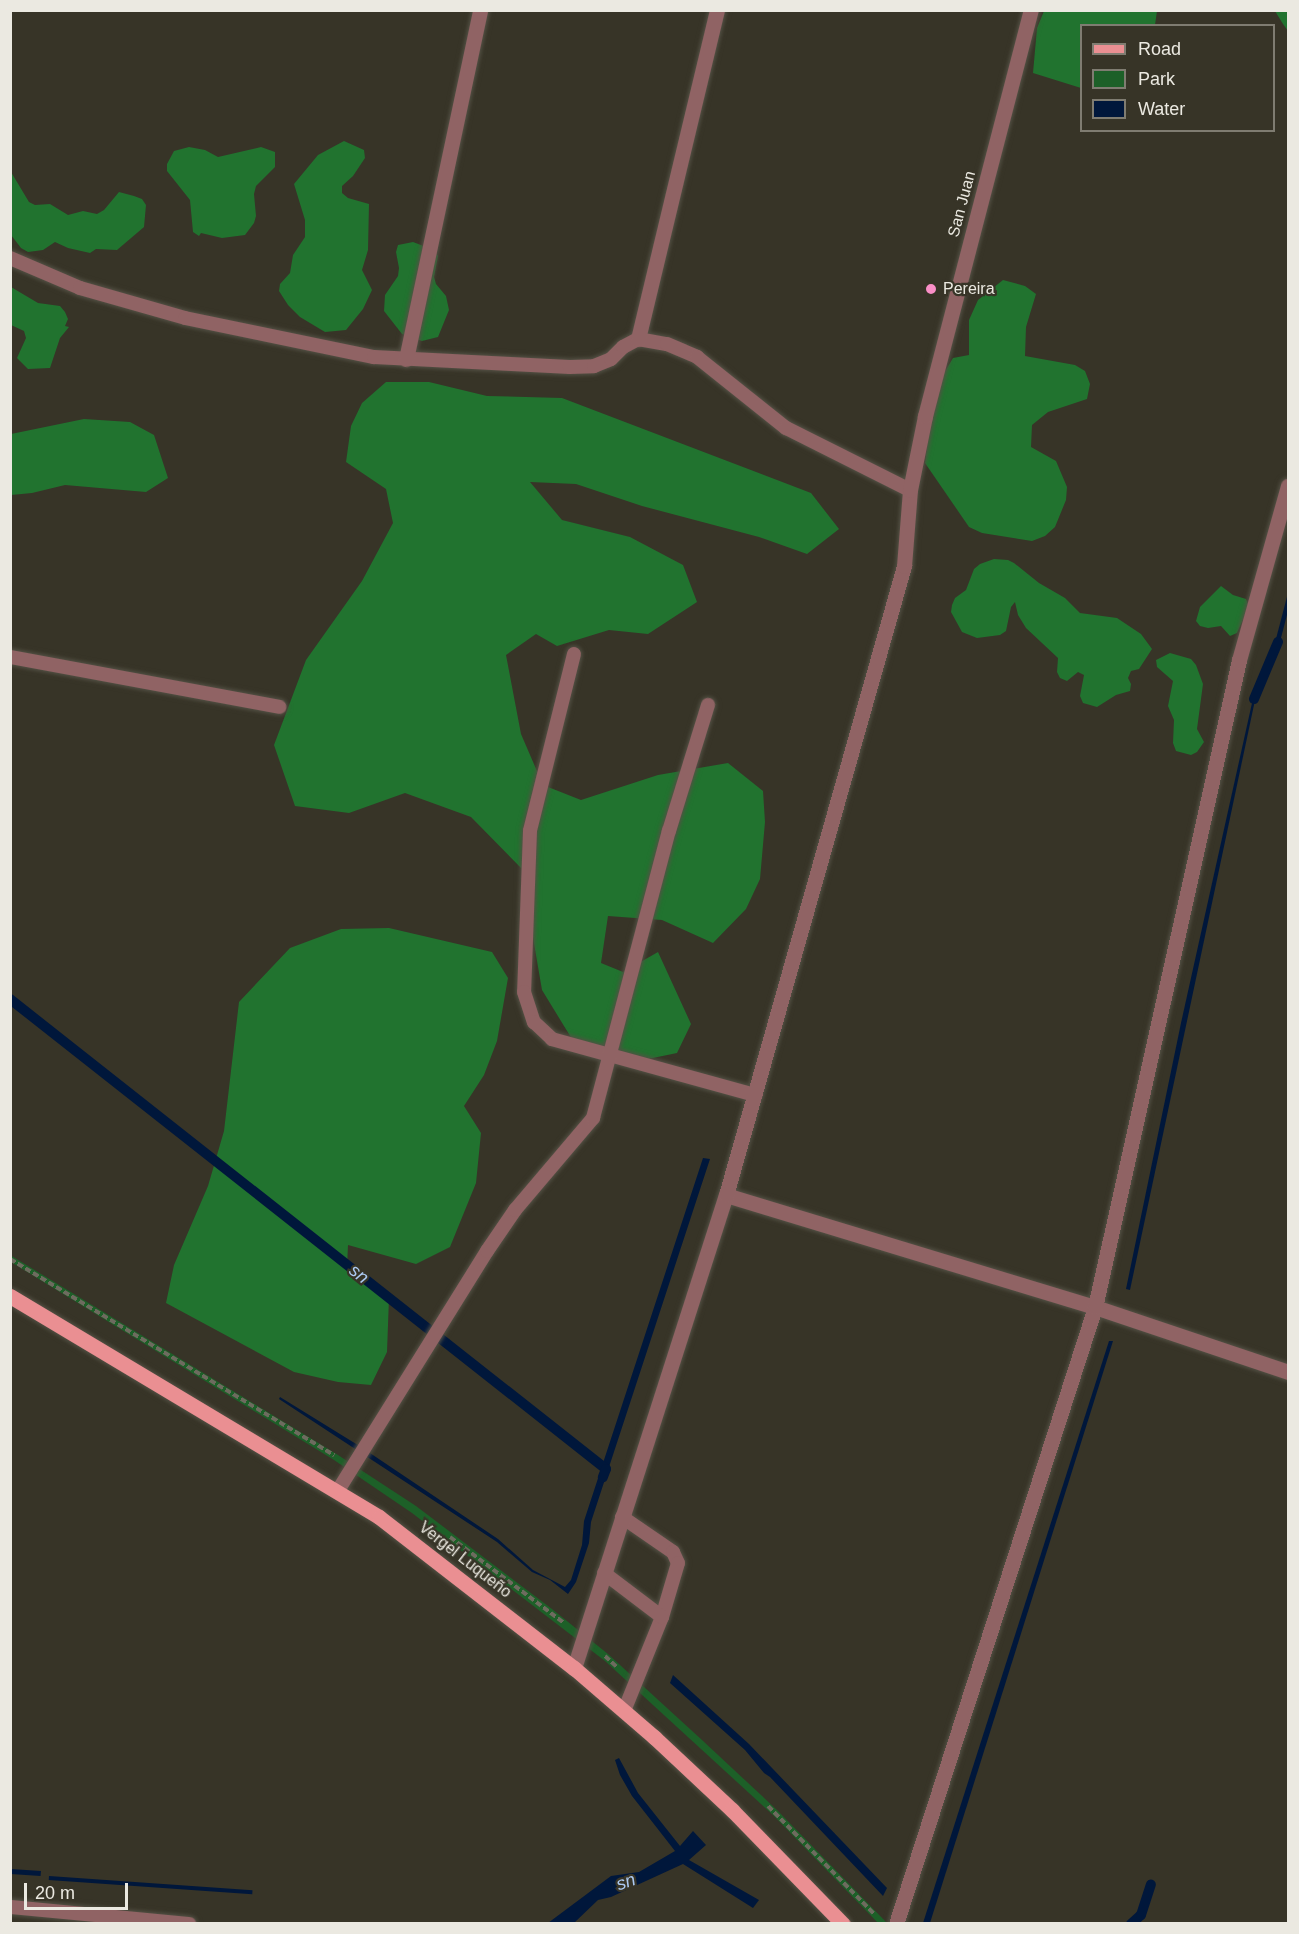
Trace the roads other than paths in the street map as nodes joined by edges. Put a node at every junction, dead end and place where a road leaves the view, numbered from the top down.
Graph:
1 (480, 10) edge
2 (717, 10) edge
3 (1030, 10) edge
4 (10, 258) edge
5 (638, 339) junction
6 (406, 359) junction
7 (1288, 486) edge
8 (910, 490) junction
9 (574, 654) dead end
10 (10, 657) edge
11 (708, 705) dead end
12 (279, 707) dead end
13 (609, 1056) junction
14 (755, 1095) junction
15 (726, 1195) junction
16 (10, 1296) edge
17 (1095, 1307) junction
18 (1288, 1372) edge
19 (337, 1492) junction
20 (622, 1517) junction
21 (604, 1573) junction
22 (662, 1617) junction
23 (574, 1668) junction
24 (624, 1711) junction
25 (10, 1907) edge
26 (189, 1923) edge
27 (843, 1923) edge
28 (896, 1923) edge

1 - 6 street
2 - 5 street
3 - 8 street, San Juan
4 - 6 lane
5 - 6 lane
5 - 8 lane
7 - 17 street
8 - 14 street, San Juan
9 - 13 lane
10 - 12 lane
11 - 13 lane
13 - 14 lane
13 - 19 lane
14 - 15 street, San Juan
15 - 17 street
15 - 20 street, San Juan
16 - 19 main road, Vergel Luqueño
17 - 18 street
17 - 28 street
19 - 23 main road, Vergel Luqueño
20 - 21 street, San Juan
20 - 22 lane
21 - 22 lane
21 - 23 street, San Juan
22 - 24 lane
23 - 24 main road, Vergel Luqueño
24 - 27 main road, Vergel Luqueño
25 - 26 lane

